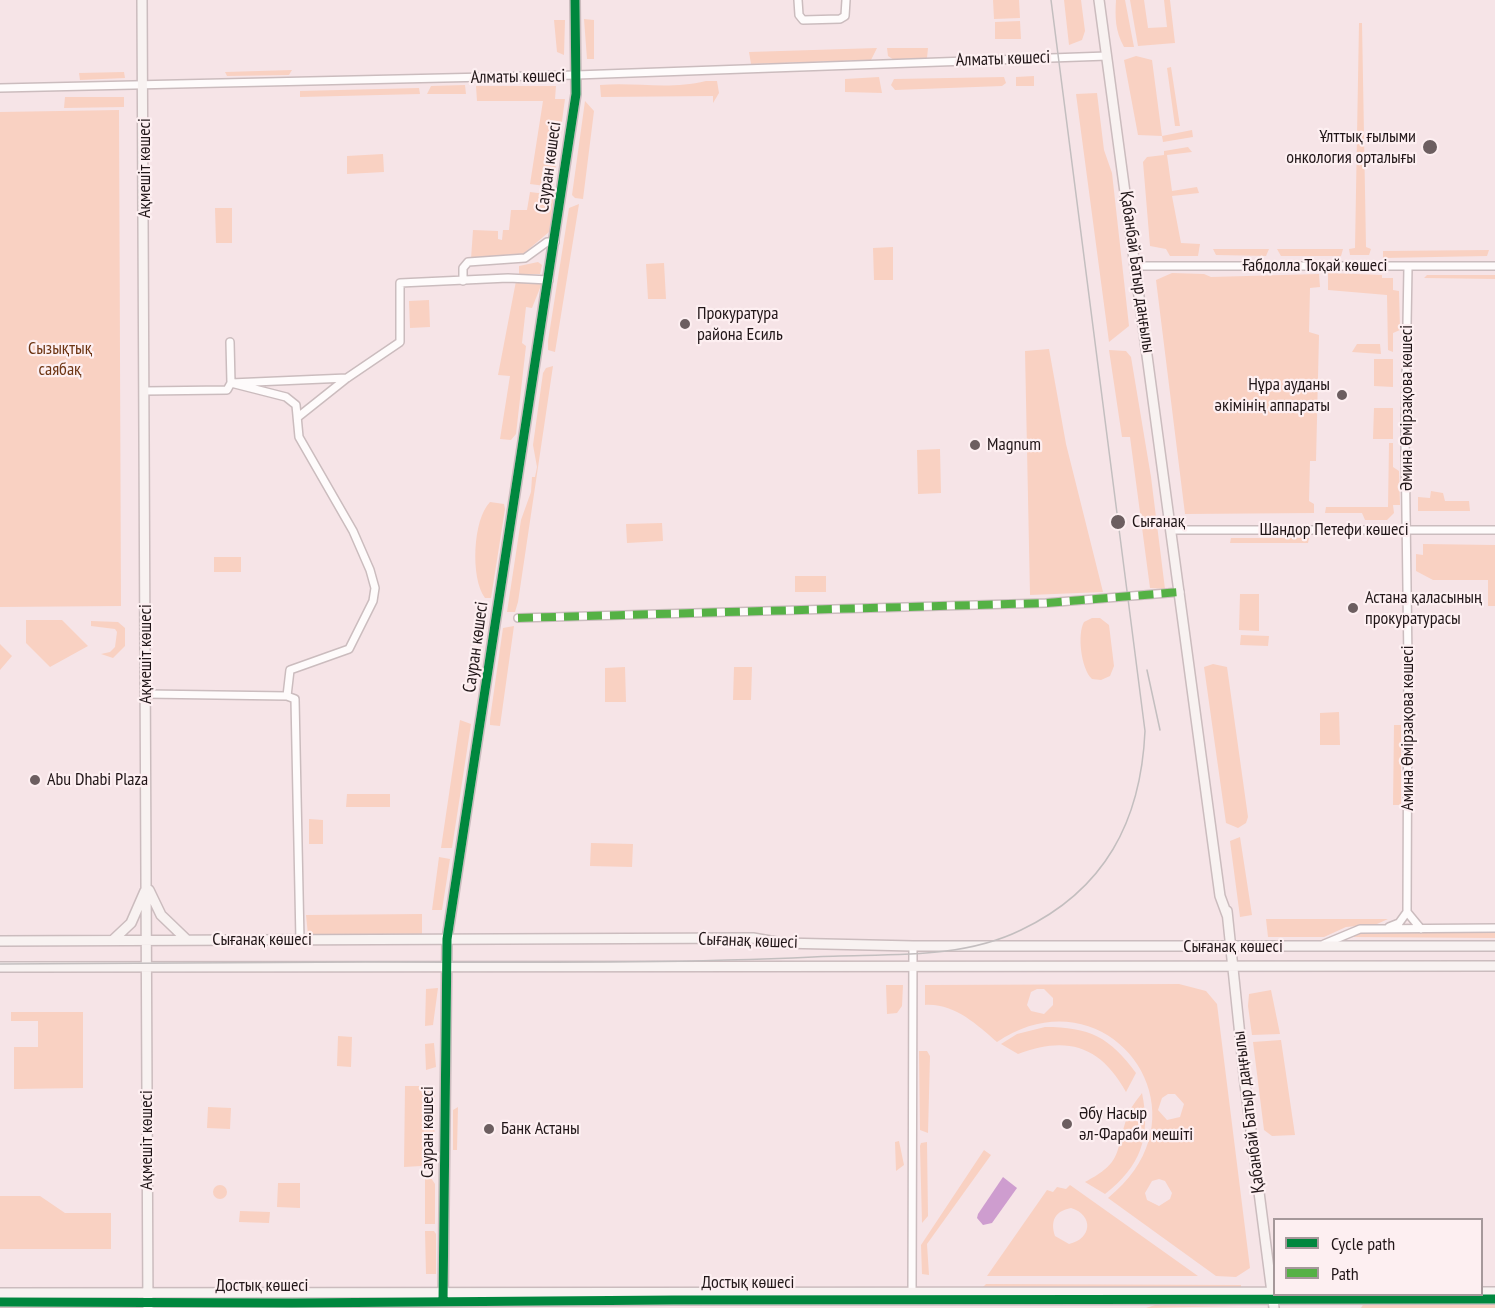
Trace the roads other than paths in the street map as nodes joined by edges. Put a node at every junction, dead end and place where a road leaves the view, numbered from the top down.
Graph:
1 (142, 0) edge
2 (575, 0) edge
3 (798, 0) edge
4 (846, 0) edge
5 (1099, 0) edge
6 (1107, 56) junction
7 (576, 75) junction
8 (144, 85) junction
9 (0, 88) edge
10 (555, 242) junction
11 (1136, 266) junction
12 (1495, 266) edge
13 (1408, 267) junction
14 (463, 280) junction
15 (549, 280) junction
16 (230, 342) dead end
17 (347, 378) junction
18 (231, 383) junction
19 (145, 391) junction
20 (298, 417) junction
21 (1172, 530) junction
22 (1407, 530) junction
23 (1495, 530) edge
24 (1174, 544) junction
25 (1407, 549) joint
26 (1180, 592) junction
27 (518, 618) dead end
28 (146, 694) junction
29 (287, 696) junction
30 (147, 886) junction
31 (1407, 910) junction
32 (1227, 915) junction
33 (1495, 928) edge
34 (1385, 929) junction
35 (1420, 929) junction
36 (114, 939) junction
37 (447, 939) junction
38 (147, 940) junction
39 (187, 940) junction
40 (0, 941) edge
41 (300, 941) junction
42 (913, 946) junction
43 (1495, 946) edge
44 (1231, 947) junction
45 (1316, 947) junction
46 (446, 965) junction
47 (147, 966) junction
48 (913, 966) junction
49 (1233, 966) junction
50 (1495, 966) edge
51 (0, 967) edge
52 (912, 1292) junction
53 (0, 1293) edge
54 (443, 1297) junction
55 (1273, 1298) edge
56 (1495, 1299) edge
57 (1041, 1300) edge
58 (148, 1301) edge
59 (0, 1302) edge

1 - 8 main road, Ақмешіт көшесі
2 - 7 main road, Сауран көшесі
3 - 4 street
5 - 6 main road, Қабанбай Батыр даңғылы
6 - 7 street, Алматы көшесі
6 - 11 main road, Қабанбай Батыр даңғылы
7 - 8 street, Алматы көшесі
7 - 10 main road, Сауран көшесі
8 - 9 street, Алматы көшесі
8 - 19 main road, Ақмешіт көшесі
10 - 14 street
10 - 15 main road, Сауран көшесі
11 - 13 street, Ғабдолла Тоқай көшесі
11 - 21 main road, Қабанбай Батыр даңғылы
12 - 13 street, Ғабдолла Тоқай көшесі
13 - 22 street, Әмина Өмірзақова көшесі
14 - 15 street
14 - 17 street
15 - 37 main road, Сауран көшесі
16 - 18 street
17 - 18 street
17 - 20 street
18 - 19 street
18 - 20 street
19 - 28 main road, Ақмешіт көшесі
20 - 29 street
21 - 22 street, Шандор Петефи көшесі
21 - 24 main road, Қабанбай Батыр даңғылы
22 - 23 street, Шандор Петефи көшесі
22 - 25 street, Әмина Өмірзақова көшесі
24 - 26 main road, Қабанбай Батыр даңғылы
24 - 32 main road, Қабанбай Батыр даңғылы
25 - 31 street, Амина Өмірзақова көшесі
26 - 27 street
26 - 32 main road, Қабанбай Батыр даңғылы
28 - 29 street
28 - 30 main road, Ақмешіт көшесі
29 - 41 street
30 - 36 main road
30 - 38 main road, Ақмешіт көшесі
30 - 39 main road
31 - 34 street
31 - 35 street
32 - 44 main road, Қабанбай Батыр даңғылы
33 - 35 street
34 - 35 street
34 - 45 street
36 - 38 main road, Сығанақ көшесі
36 - 40 main road, Сығанақ көшесі
37 - 41 main road, Сығанақ көшесі
37 - 42 main road, Сығанақ көшесі
37 - 46 main road, Сауран көшесі
38 - 39 main road, Сығанақ көшесі
38 - 47 main road, Ақмешіт көшесі
39 - 41 main road, Сығанақ көшесі
42 - 44 main road, Сығанақ көшесі
42 - 48 street
43 - 45 main road, Сығанақ көшесі
44 - 45 main road, Сығанақ көшесі
44 - 49 main road, Қабанбай Батыр даңғылы
46 - 47 main road, Сығанақ көшесі
46 - 48 main road, Сығанақ көшесі
46 - 54 main road, Сауран көшесі
47 - 51 main road, Сығанақ көшесі
47 - 58 main road, Ақмешіт көшесі
48 - 49 main road, Сығанақ көшесі
48 - 52 street
49 - 50 main road, Сығанақ көшесі
49 - 55 main road, Қабанбай Батыр даңғылы
52 - 54 main road, Достық көшесі
52 - 57 main road, Достық көшесі
53 - 58 main road, Достық көшесі
54 - 57 main road, Достық көшесі
54 - 58 main road, Достық көшесі
55 - 56 main road, Достық көшесі
55 - 57 main road, Достық көшесі
58 - 59 main road, Достық көшесі

